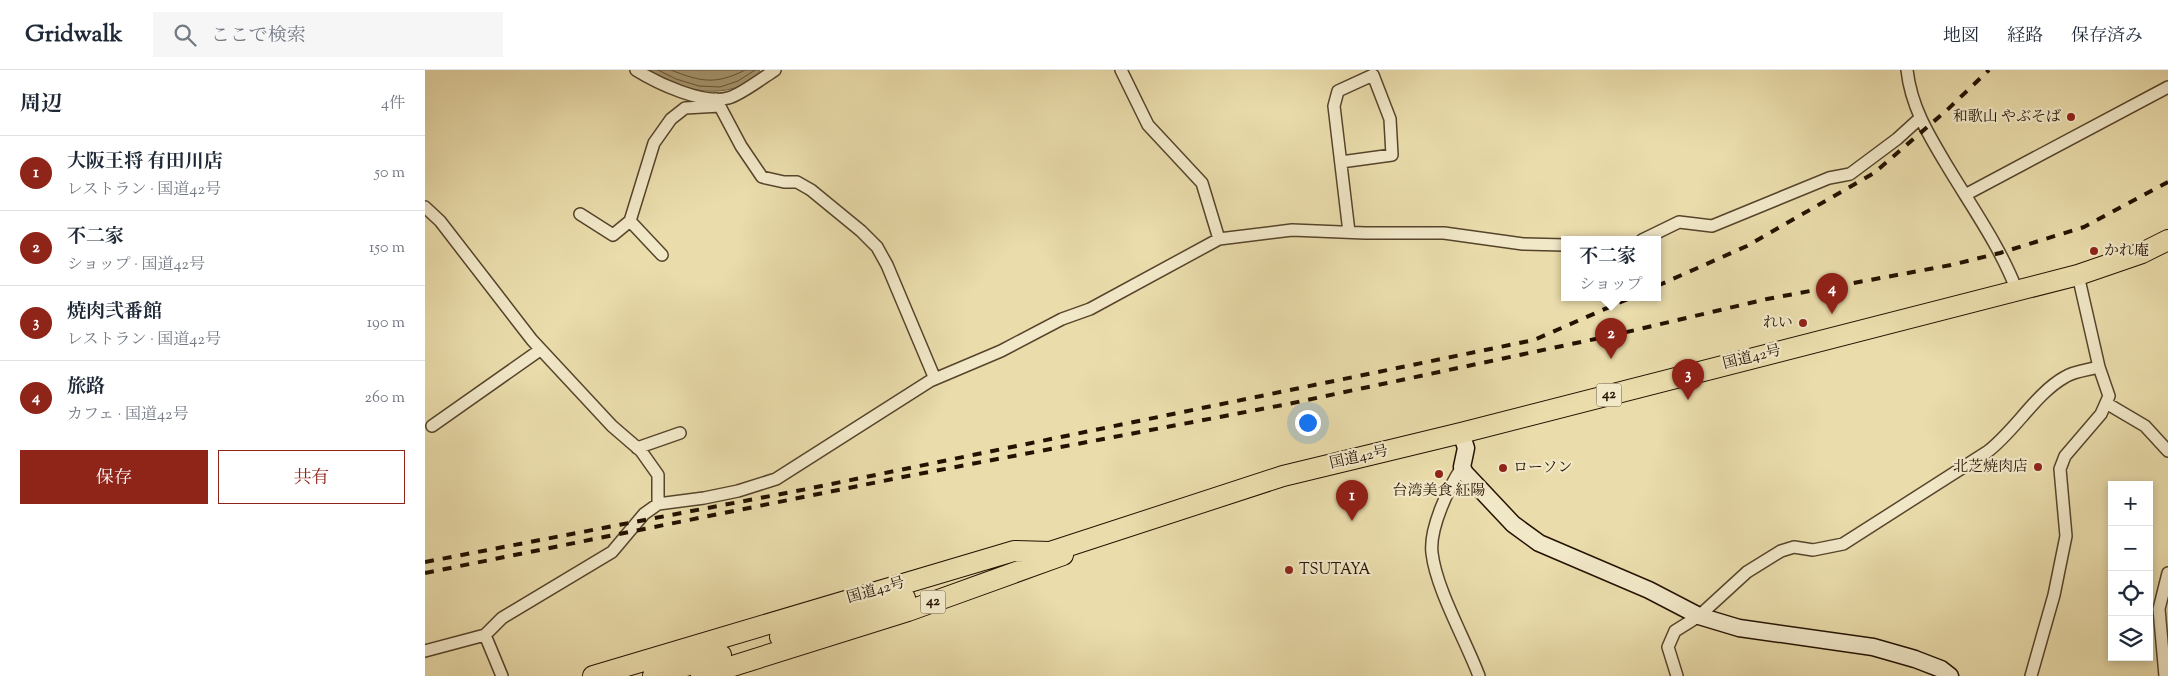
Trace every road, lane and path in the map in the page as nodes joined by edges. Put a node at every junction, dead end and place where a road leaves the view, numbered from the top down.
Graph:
1 (636, 70) edge
2 (775, 70) edge
3 (1121, 70) edge
4 (1907, 70) edge
5 (2168, 87) edge
6 (718, 102) junction
7 (1919, 119) junction
8 (1341, 162) junction
9 (1965, 196) junction
10 (425, 207) edge
11 (580, 214) dead end
12 (630, 221) junction
13 (1349, 232) junction
14 (1650, 236) edge
15 (1219, 239) junction
16 (2168, 240) edge
17 (1561, 245) edge
18 (662, 255) dead end
19 (2079, 275) junction
20 (2017, 291) junction
21 (540, 350) junction
22 (2099, 367) junction
23 (935, 379) junction
24 (2106, 403) junction
25 (432, 426) dead end
26 (680, 434) dead end
27 (1461, 434) junction
28 (637, 448) junction
29 (2168, 451) edge
30 (1462, 467) junction
31 (658, 504) junction
32 (1159, 515) junction
33 (1050, 552) junction
34 (2168, 573) edge
35 (1699, 616) junction
36 (485, 635) junction
37 (425, 651) edge
38 (700, 669) edge
39 (502, 676) edge
40 (593, 676) edge
41 (653, 676) edge
42 (1479, 676) edge
43 (1677, 676) edge
44 (1950, 676) edge
45 (2031, 676) edge
46 (2165, 676) edge

1 - 6 street
2 - 6 street
3 - 15 street
4 - 7 street
5 - 9 street
6 - 12 street
6 - 23 street
7 - 9 street
7 - 14 street
8 - 8 street
8 - 13 street
9 - 20 street
10 - 21 street
11 - 12 street
12 - 18 street
13 - 15 street
13 - 17 street
15 - 23 street
16 - 19 highway, 国道42号 / 42
19 - 20 highway, 国道42号 / 42
19 - 22 street
20 - 27 highway, 国道42号 / 42
21 - 25 street
21 - 28 street
22 - 24 street
22 - 35 street
23 - 31 street
24 - 29 street
24 - 45 street
26 - 28 street
27 - 30 street
27 - 32 highway, 国道42号 / 42
28 - 31 street
30 - 35 street
30 - 42 street
31 - 36 street
32 - 33 highway, 国道42号 / 42
32 - 38 highway, 国道42号 / 42
33 - 38 highway
33 - 40 highway, 国道42号 / 42
34 - 46 street
35 - 43 street
35 - 44 street
36 - 37 street
36 - 39 street
38 - 41 highway

